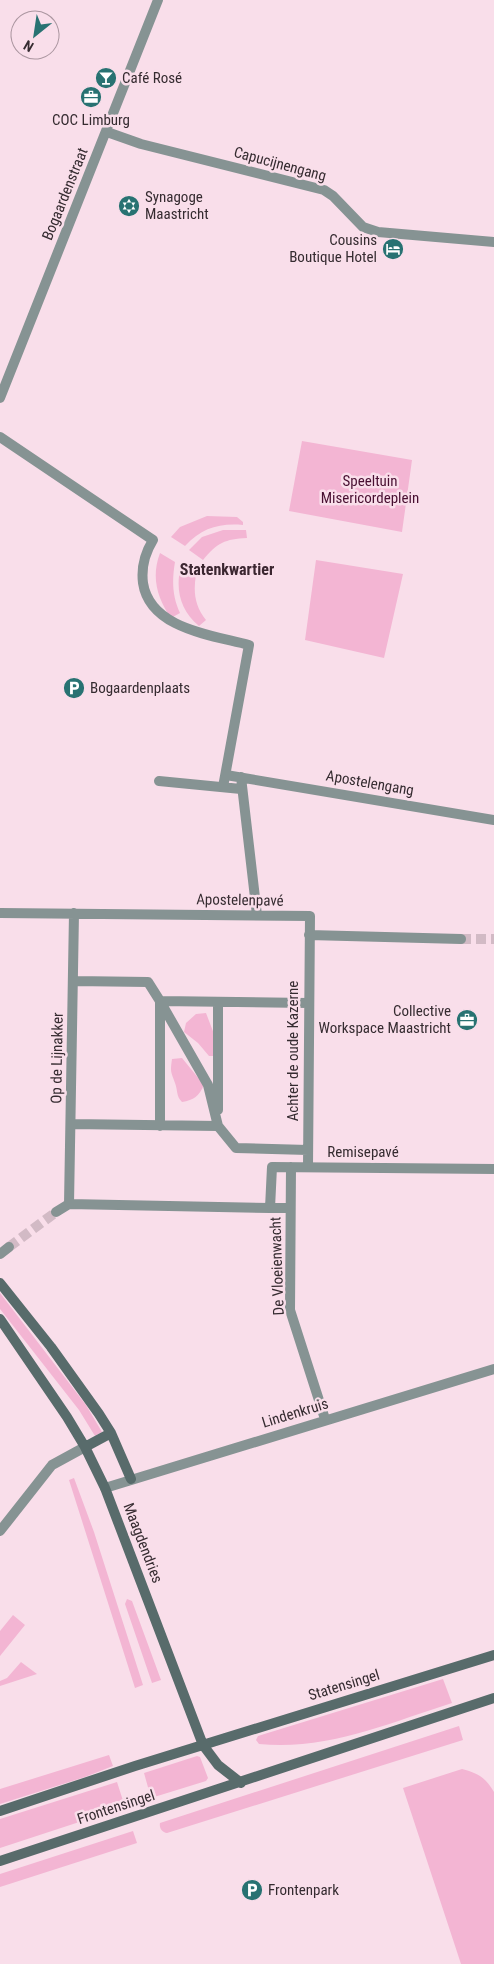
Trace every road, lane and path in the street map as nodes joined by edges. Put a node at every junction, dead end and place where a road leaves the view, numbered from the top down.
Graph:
1 (158, 0) edge
2 (107, 132) junction
3 (494, 242) edge
4 (0, 398) edge
5 (0, 437) edge
6 (226, 774) junction
7 (241, 776) junction
8 (159, 781) dead end
9 (224, 787) junction
10 (242, 788) junction
11 (494, 820) edge
12 (0, 913) edge
13 (74, 913) junction
14 (257, 915) junction
15 (309, 935) junction
16 (461, 939) tunnel mouth
17 (74, 981) junction
18 (160, 1001) junction
19 (218, 1002) junction
20 (308, 1003) junction
21 (71, 1124) junction
22 (160, 1126) junction
23 (218, 1126) junction
24 (272, 1149) junction
25 (308, 1150) junction
26 (272, 1167) junction
27 (291, 1167) junction
28 (308, 1167) junction
29 (494, 1169) edge
30 (69, 1204) junction
31 (270, 1208) junction
32 (290, 1208) junction
33 (56, 1212) tunnel mouth
34 (9, 1247) tunnel mouth
35 (0, 1254) edge
36 (0, 1283) edge
37 (0, 1319) edge
38 (494, 1369) edge
39 (325, 1420) junction
40 (111, 1433) junction
41 (85, 1447) junction
42 (131, 1479) junction
43 (105, 1488) junction
44 (0, 1531) edge
45 (494, 1655) edge
46 (494, 1698) edge
47 (203, 1745) junction
48 (241, 1782) junction
49 (0, 1811) edge
50 (0, 1861) edge

1 - 2 street, Bogaardenstraat
2 - 3 street, Capucijnengang
2 - 4 street, Bogaardenstraat
5 - 6 street
6 - 7 street, Apostelengang
6 - 9 street
7 - 10 street
7 - 11 street, Apostelengang
8 - 9 street
9 - 10 street
10 - 14 street
12 - 13 street, Apostelenpavé
13 - 14 street, Apostelenpavé
13 - 17 street, Op de Lijnakker
14 - 15 street, Apostelenpavé
15 - 16 street
15 - 20 street, Achter de oude Kazerne
17 - 18 street
17 - 21 street, Op de Lijnakker
18 - 19 street
18 - 22 street
18 - 23 street
19 - 20 street
19 - 23 street
20 - 25 street, Achter de oude Kazerne
21 - 22 street
21 - 30 street, Op de Lijnakker
22 - 23 street
23 - 24 street
24 - 25 street
24 - 26 street
25 - 28 street, Achter de oude Kazerne
26 - 27 street, Remisepavé
26 - 31 street
27 - 28 street, Remisepavé
27 - 32 street, De Vloeienwacht
28 - 29 street, Remisepavé
30 - 31 street
30 - 33 street
31 - 32 street
32 - 39 street, De Vloeienwacht
34 - 35 street
36 - 40 main road, Maagdendries
37 - 41 main road, Maagdendries
38 - 39 street, Lindenkruis
39 - 42 street, Lindenkruis
40 - 41 main road
40 - 42 main road, Maagdendries
41 - 43 main road, Maagdendries
41 - 44 street
42 - 43 street, Lindenkruis
43 - 47 main road, Maagdendries
45 - 47 main road, Statensingel
46 - 48 main road
47 - 48 main road, Maagdendries
47 - 49 main road
48 - 50 main road, Frontensingel

